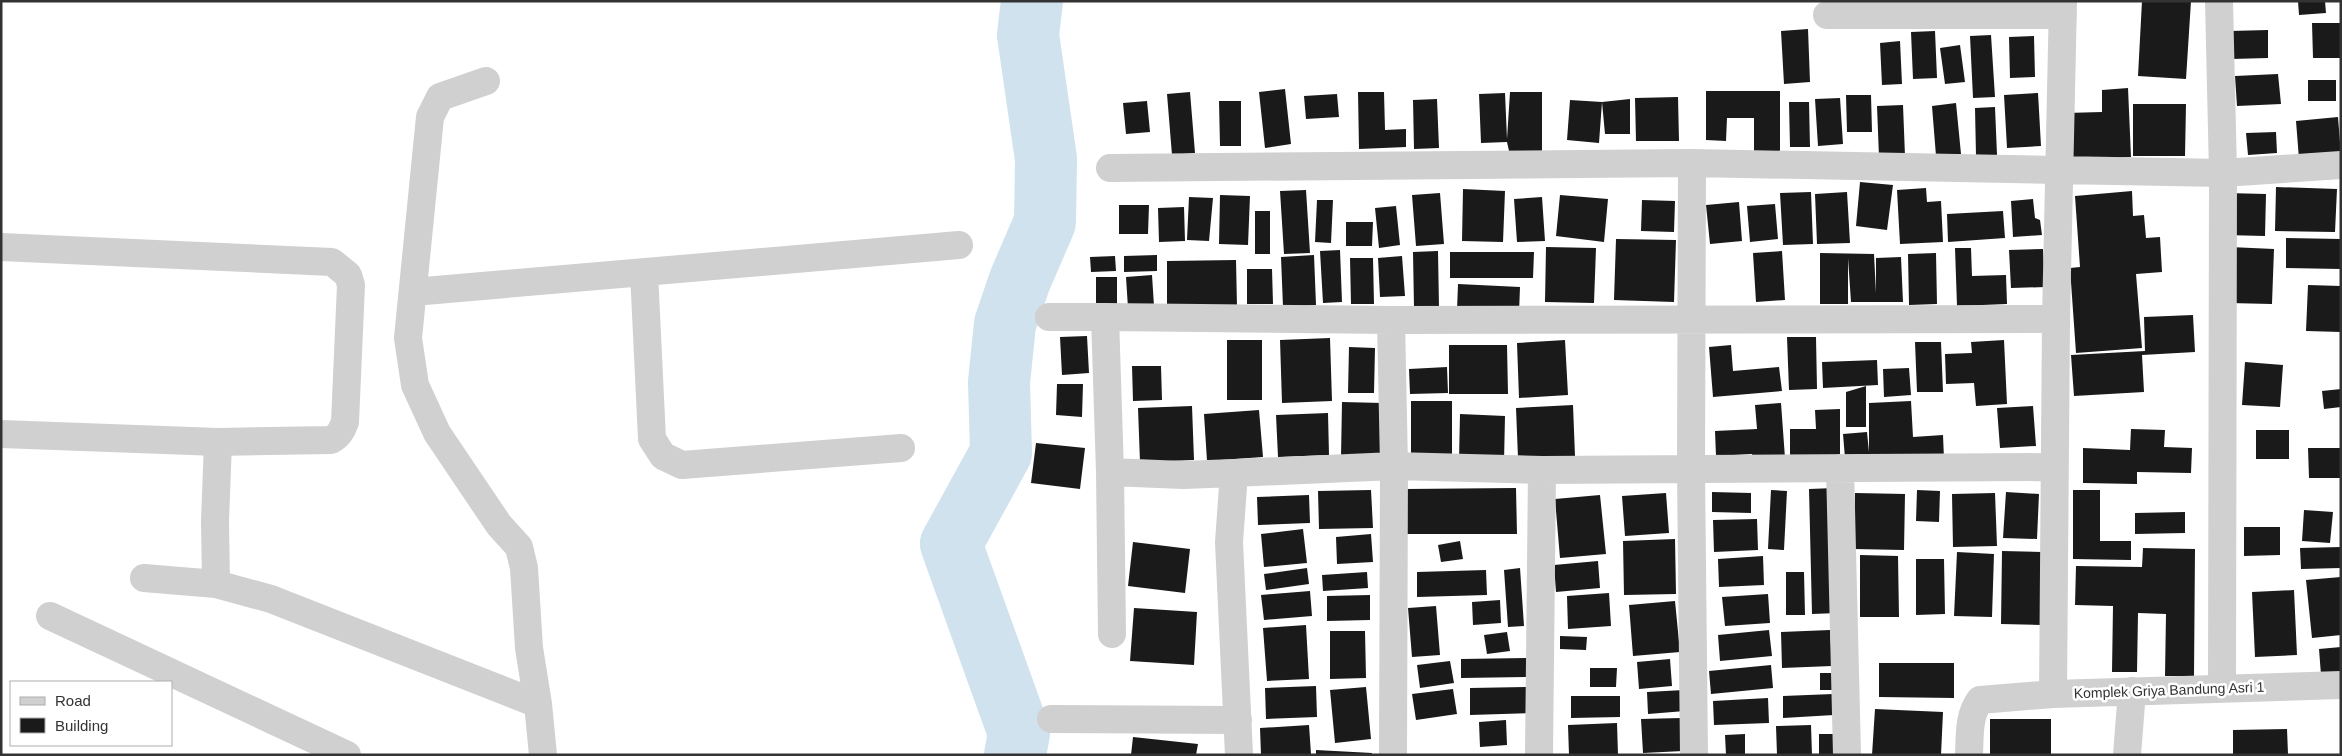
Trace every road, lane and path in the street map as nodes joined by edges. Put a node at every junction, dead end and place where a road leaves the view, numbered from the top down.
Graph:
1 (2219, 1) edge
2 (2063, 8) edge
3 (1827, 15) dead end
4 (486, 81) dead end
5 (1692, 163) junction
6 (2341, 165) edge
7 (1110, 168) dead end
8 (2058, 171) junction
9 (2222, 173) junction
10 (959, 245) dead end
11 (1, 247) edge
12 (644, 272) junction
13 (413, 292) junction
14 (1049, 317) dead end
15 (1105, 317) junction
16 (2056, 318) junction
17 (1391, 320) junction
18 (1692, 320) junction
19 (1, 434) edge
20 (218, 442) junction
21 (901, 448) dead end
22 (1394, 466) junction
23 (2054, 467) junction
24 (1840, 468) junction
25 (1691, 469) junction
26 (1542, 470) junction
27 (1110, 472) junction
28 (1234, 473) junction
29 (144, 578) dead end
30 (216, 584) junction
31 (50, 616) dead end
32 (1112, 634) dead end
33 (2341, 685) edge
34 (2222, 688) junction
35 (2132, 691) junction
36 (2053, 694) junction
37 (538, 704) junction
38 (1051, 719) dead end
39 (1238, 720) junction
40 (347, 755) edge
41 (543, 755) edge
42 (1239, 755) edge
43 (1393, 755) edge
44 (1539, 755) edge
45 (1694, 755) edge
46 (1847, 755) edge
47 (1969, 755) edge
48 (2127, 755) edge

1 - 9 street
2 - 3 street
2 - 8 street
4 - 13 street
5 - 7 street
5 - 8 street
5 - 18 street
6 - 9 street
8 - 9 street
8 - 16 street
9 - 34 street
10 - 12 street
11 - 20 street
12 - 13 street
12 - 21 street
13 - 37 street
14 - 15 street
15 - 17 street
15 - 27 street
16 - 18 street
16 - 23 street
17 - 18 street
17 - 22 street
18 - 25 street
19 - 20 street
20 - 30 street
22 - 26 street
22 - 28 street
22 - 43 street
23 - 24 street
23 - 36 street
24 - 25 street
24 - 46 street
25 - 26 street
25 - 45 street
26 - 44 street
27 - 28 street
27 - 32 street
28 - 39 street
29 - 30 street
30 - 37 street
31 - 40 street
33 - 34 street, Komplek Griya Bandung Asri 1
34 - 35 street, Komplek Griya Bandung Asri 1
35 - 36 street, Komplek Griya Bandung Asri 1
35 - 48 street
36 - 47 street, Komplek Griya Bandung Asri 1
37 - 41 street
38 - 39 street
39 - 42 street

